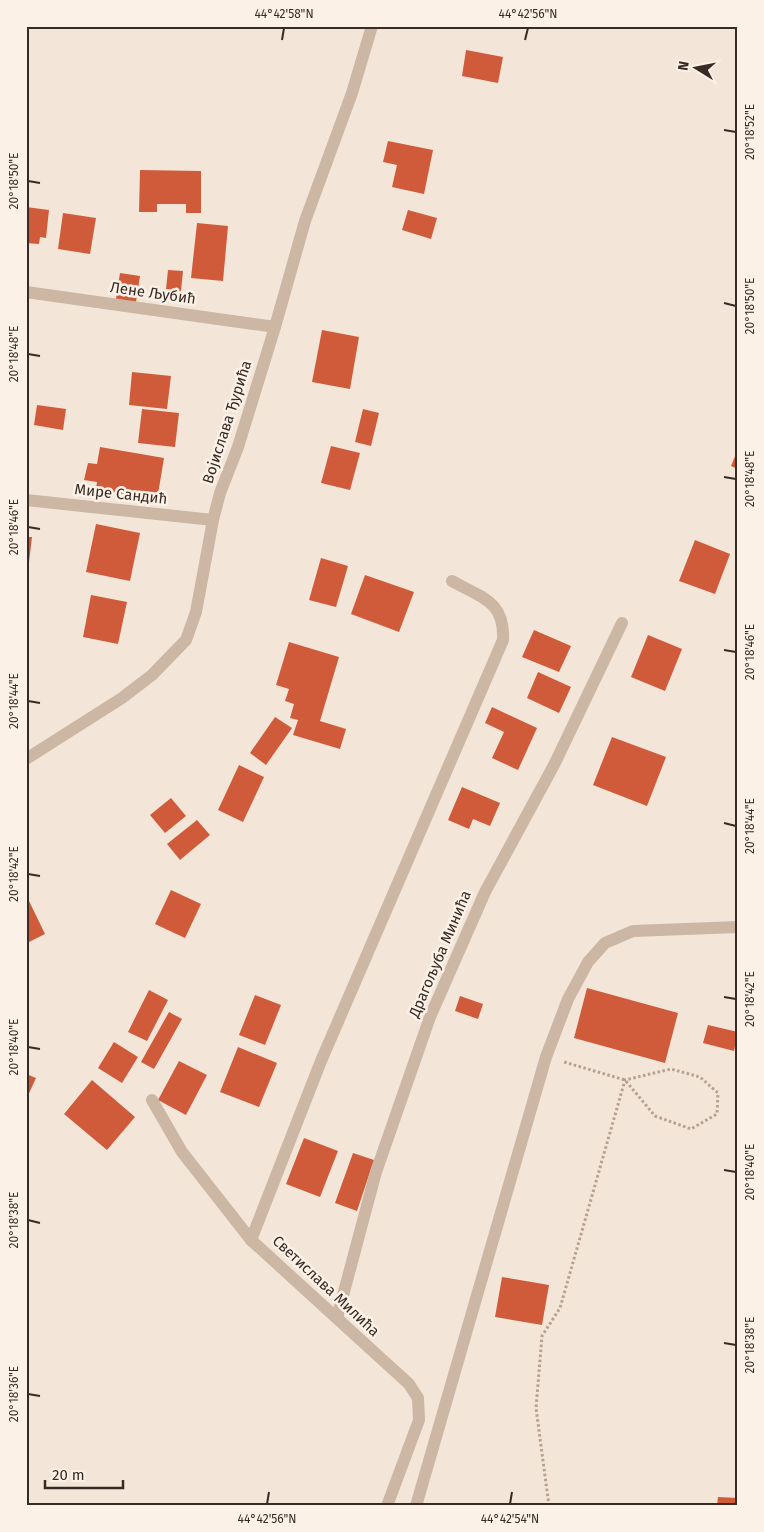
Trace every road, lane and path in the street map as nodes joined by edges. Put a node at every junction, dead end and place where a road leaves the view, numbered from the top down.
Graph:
1 (372, 26) edge
2 (26, 292) edge
3 (275, 327) junction
4 (26, 500) edge
5 (213, 520) junction
6 (452, 581) dead end
7 (622, 623) dead end
8 (26, 759) edge
9 (738, 927) edge
10 (546, 1057) junction
11 (625, 1080) junction
12 (152, 1100) dead end
13 (252, 1240) junction
14 (336, 1318) junction
15 (387, 1506) edge
16 (416, 1506) edge
17 (549, 1506) edge

1 - 3 street, Војислава Ђурића
2 - 3 street, Лене Љубић
3 - 5 street, Војислава Ђурића
4 - 5 street, Мире Сандић
5 - 8 street, Војислава Ђурића
6 - 13 street
7 - 14 street, Драгољуба Минића
9 - 10 street
10 - 11 path
10 - 16 street
11 - 11 path
11 - 17 path
12 - 13 street, Светислава Милића
13 - 14 street, Светислава Милића
14 - 15 street, Светислава Милића

